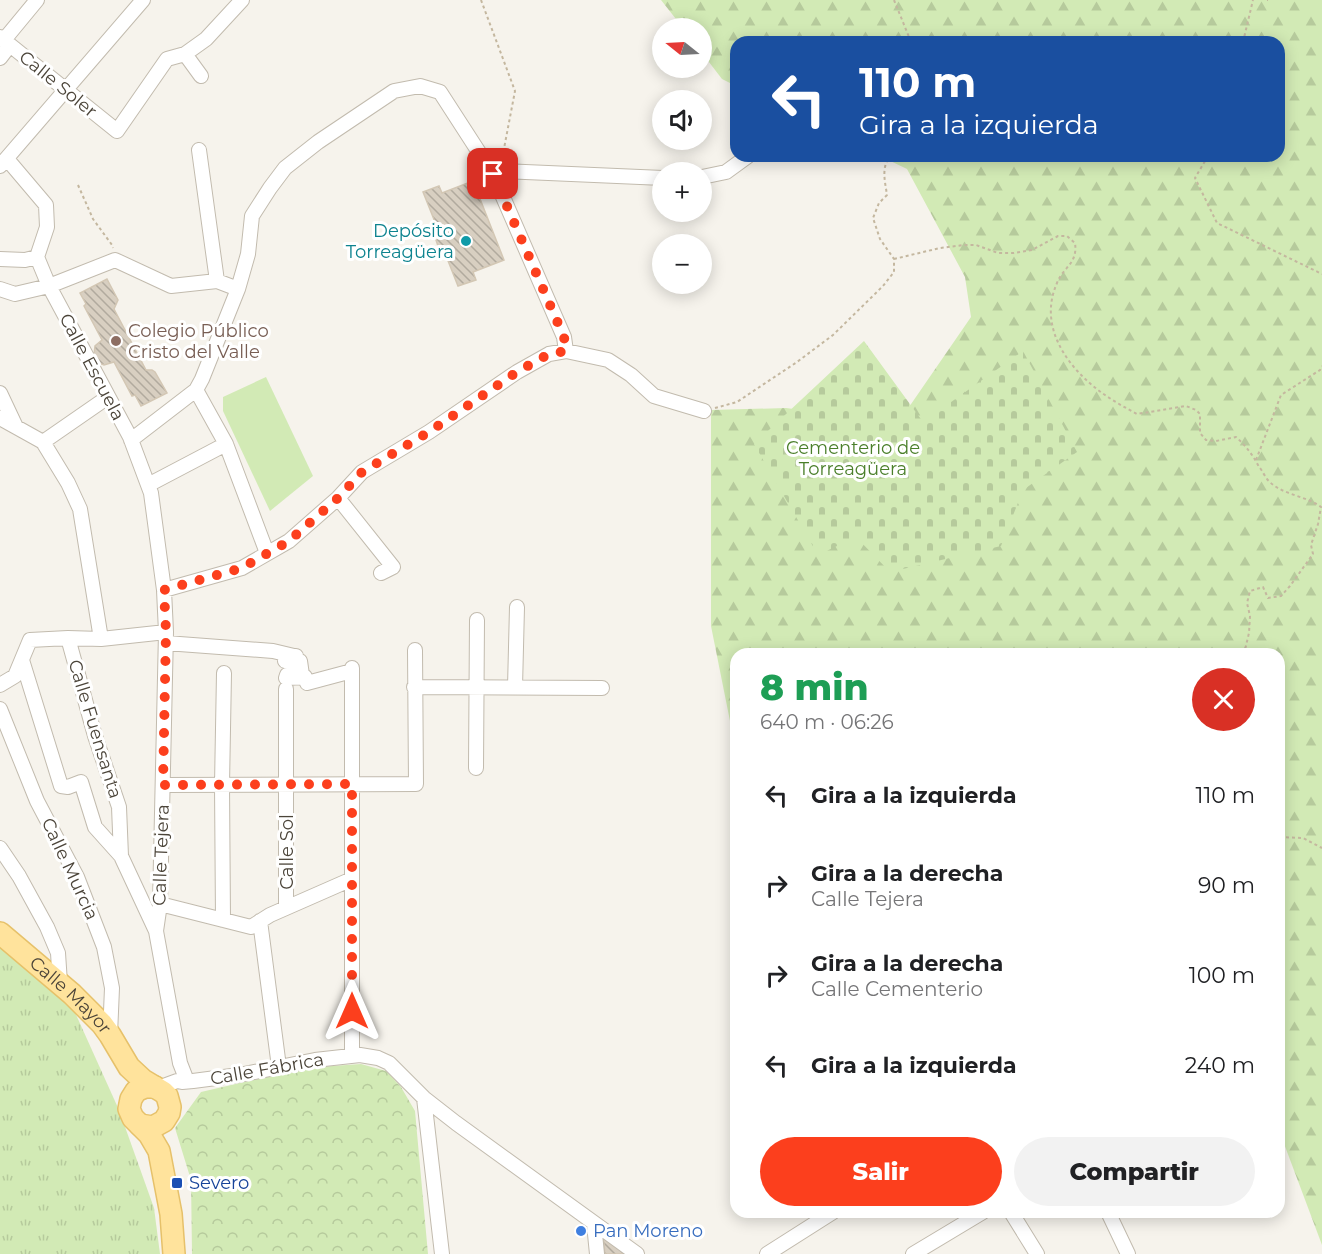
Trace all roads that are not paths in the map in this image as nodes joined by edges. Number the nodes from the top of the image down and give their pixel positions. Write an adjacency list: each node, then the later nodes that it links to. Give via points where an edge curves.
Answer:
1 (37, 0): 4 (street)
2 (143, 0): 8 (street)
3 (242, 0): 5 (street, via 206,39)
4 (5, 41): 6 (street); 8 (street, Calle Soler)
5 (185, 54): 7 (street); 8 (street, Calle Soler, via 167,59 117,130)
6 (0, 58)
7 (201, 76)
8 (65, 89): 10 (street)
9 (199, 150): 17 (street)
10 (4, 162): 15 (street, via 46,205 47,227)
11 (740, 162): 13 (street, via 726,172)
12 (497, 172): 14 (street); 19 (street, via 440,92 420,86 394,91 285,168 252,216 248,254); 21 (street, via 564,337)
13 (712, 175)
14 (652, 178)
15 (37, 256): 16 (street, via 25,260); 18 (street, Calle Escuela)
16 (0, 259)
17 (217, 281): 18 (street, via 171,286 115,260); 19 (street)
18 (49, 286): 20 (street, via 15,294); 24 (street, Calle Escuela)
19 (238, 289): 22 (street)
20 (0, 290)
21 (566, 351): 25 (street, via 608,360 654,396); 32 (street, via 549,354 517,372 362,472)
22 (196, 390): 28 (street); 30 (street)
23 (0, 393): 27 (street)
24 (108, 397): 28 (street, Calle Escuela); 29 (street)
25 (704, 411)
26 (0, 418): 27 (street)
27 (20, 429): 29 (street)
28 (131, 440): 31 (street, Calle Escuela)
29 (43, 442): 40 (street, via 80,509)
30 (226, 444): 31 (street); 33 (street)
31 (148, 485): 35 (street, Calle Escuela)
32 (338, 498): 33 (street, via 289,541); 34 (street, via 393,567)
33 (267, 553): 35 (street, via 242,568)
34 (381, 573)
35 (164, 590): 39 (street, Calle Tejera)
36 (517, 607): 47 (street)
37 (477, 620): 46 (street)
38 (68, 638): 40 (street); 42 (street, via 30,640); 57 (street, Calle Fuensanta, via 119,807)
39 (166, 638): 40 (street); 52 (street, via 296,656 286,657 285,661 300,661 302,675 286,678 305,677 307,683 352,670); 53 (street, Calle Tejera)
40 (101, 639)
41 (415, 650): 45 (street)
42 (22, 660): 44 (street, via 15,676); 57 (street, via 61,786 81,782 95,827)
43 (224, 674): 54 (street)
44 (0, 685)
45 (414, 687): 46 (street); 52 (street, via 416,784)
46 (477, 687): 47 (street); 51 (street)
47 (515, 687): 48 (street)
48 (602, 688)
49 (286, 689): 55 (street, Calle Sol)
50 (0, 709): 66 (street, Calle Murcia, via 37,801 77,877 104,947 112,988)
51 (476, 768)
52 (352, 784): 55 (street); 58 (street)
53 (163, 785): 54 (street); 59 (street, Calle Tejera)
54 (222, 785): 55 (street); 61 (street)
55 (287, 785): 60 (street, Calle Sol)
56 (0, 848): 65 (street, via 19,876 58,953)
57 (121, 856): 63 (street)
58 (352, 879): 60 (street); 67 (street)
59 (160, 904): 61 (street); 63 (street, Calle Tejera)
60 (286, 908): 62 (street)
61 (223, 920): 62 (street, via 251,927)
62 (260, 921): 69 (street)
63 (156, 931): 70 (street, Calle Tejera)
64 (0, 933): 65 (main road, Calle Mayor)
65 (60, 983): 66 (main road, Calle Mayor)
66 (110, 1035): 68 (main road, Calle Mayor)
67 (352, 1056): 69 (street, Calle Fábrica); 72 (street, Calle Fábrica, via 369,1056 389,1063)
68 (129, 1067): 71 (main road, Calle Mayor); 73 (main road, Calle Mayor)
69 (279, 1067): 70 (street, Calle Fábrica)
70 (184, 1082): 71 (street, Calle Fábrica); 74 (street)
71 (156, 1088): 73 (main road, via 145,1087); 74 (main road, via 169,1101)
72 (424, 1098): 81 (street, Calle Fábrica); 83 (street)
73 (131, 1099): 75 (main road, via 130,1114)
74 (166, 1117): 75 (main road, via 153,1127); 76 (main road)
75 (140, 1125): 76 (main road)
76 (159, 1151): 82 (main road)
77 (824, 1218): 86 (street)
78 (973, 1218): 87 (street)
79 (1015, 1218): 88 (street)
80 (1111, 1218): 89 (street)
81 (594, 1224): 84 (street); 85 (street, Calle Fábrica)
82 (174, 1254)
83 (442, 1254)
84 (597, 1254)
85 (637, 1254)
86 (767, 1254)
87 (913, 1254)
88 (1037, 1254)
89 (1128, 1254)

